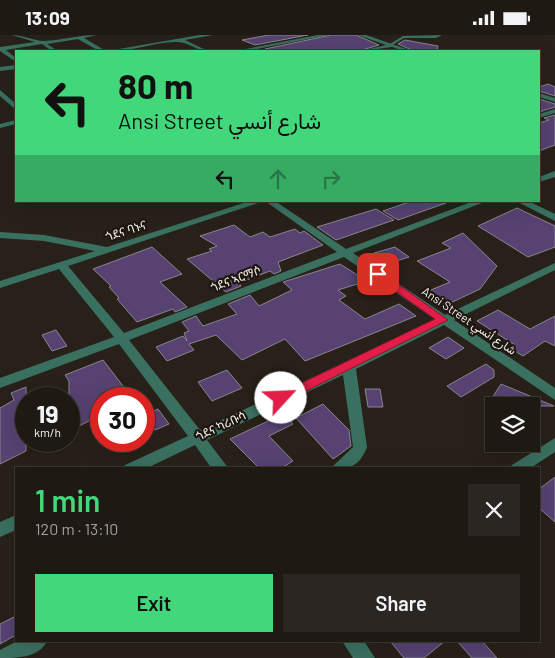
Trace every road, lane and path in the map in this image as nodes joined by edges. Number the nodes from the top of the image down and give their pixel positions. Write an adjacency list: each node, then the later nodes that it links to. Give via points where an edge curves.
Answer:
1 (14, 35): 12 (street)
2 (94, 35): 9 (street)
3 (170, 35): 11 (street)
4 (210, 35): 11 (street)
5 (306, 35): 10 (street)
6 (326, 35): 10 (street)
7 (361, 35): 13 (street)
8 (440, 35): 13 (lane, via 403,37)
9 (78, 37): 12 (street); 16 (street)
10 (313, 37): 19 (street)
11 (181, 40): 17 (street); 18 (street)
12 (43, 43): 14 (street); 15 (street)
13 (392, 45): 20 (street); 21 (street)
14 (1, 49): 22 (street)
15 (53, 50)
16 (102, 50)
17 (116, 50)
18 (203, 50)
19 (243, 50)
20 (369, 50)
21 (406, 50)
22 (15, 59)
23 (15, 67): 24 (street)
24 (0, 69)
25 (3, 93): 28 (street)
26 (540, 95): 27 (street)
27 (555, 100)
28 (15, 107)
29 (555, 111): 30 (street)
30 (540, 116)
31 (15, 123): 32 (street)
32 (0, 126)
33 (555, 174): 34 (street)
34 (540, 180)
35 (257, 202): 41 (street, ጎደና ባኑና)
36 (270, 202): 42 (street, Ansi Street شارع أنسي)
37 (480, 202): 42 (street, ጎደና ኣርማሶ)
38 (522, 202): 39 (street)
39 (555, 218)
40 (0, 235): 41 (street, via 44,238)
41 (106, 250): 43 (street, ጎደና ባኑና)
42 (345, 252): 46 (street, Ansi Street شارع أنسي); 47 (street, ጎደና ኣርማሶ)
43 (62, 266): 45 (street, ጎደና ባኑና); 47 (street)
44 (555, 267): 46 (street, ጎደና ካሪቡሳ)
45 (0, 285)
46 (443, 320): 48 (street, ጎደና ካሪቡሳ); 50 (street, Ansi Street شارع أنسي)
47 (122, 339): 49 (street, ጎደና ኣርማሶ); 51 (street)
48 (348, 367): 51 (street, ጎደና ካሪቡሳ); 55 (street, via 360,447 357,454)
49 (0, 383)
50 (555, 395)
51 (197, 437): 53 (street, ጎደና ካሪቡሳ); 54 (street)
52 (555, 444): 56 (street)
53 (134, 467)
54 (220, 467)
55 (341, 467)
56 (520, 467)
57 (15, 522): 58 (street)
58 (0, 530)
59 (34, 642): 61 (street)
60 (353, 642): 62 (street)
61 (6, 658)
62 (365, 658)

